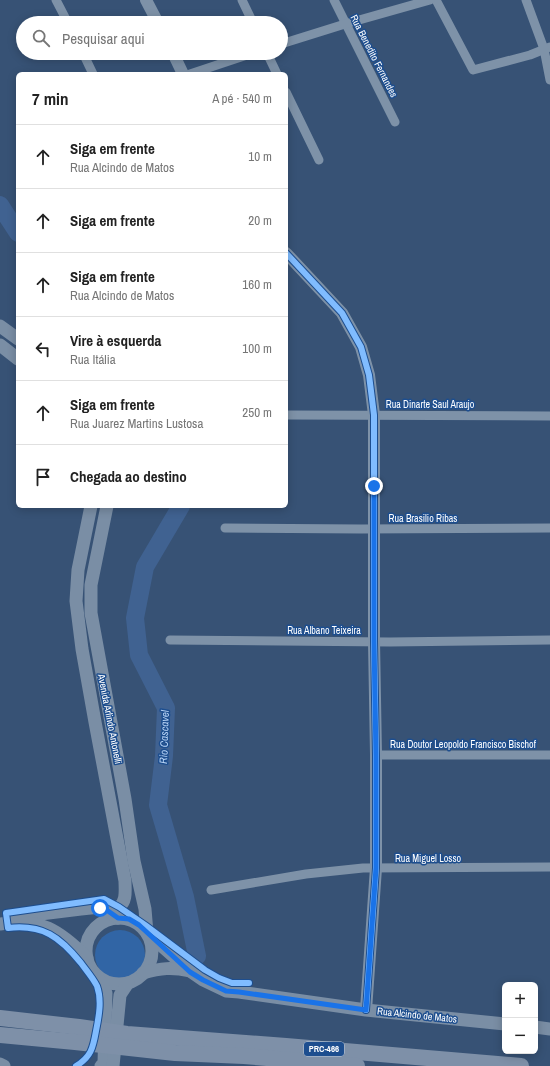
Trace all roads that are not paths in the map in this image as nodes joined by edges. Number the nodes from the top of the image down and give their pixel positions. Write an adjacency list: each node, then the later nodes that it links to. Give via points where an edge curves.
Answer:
1 (56, 0): 8 (street)
2 (146, 0): 9 (street)
3 (242, 0): 10 (street)
4 (334, 0): 11 (street, Rua Benedito Fernandes)
5 (430, 0): 11 (street)
6 (436, 0): 13 (street, via 473,70)
7 (526, 0): 13 (street)
8 (64, 16)
9 (154, 16)
10 (250, 16)
11 (345, 24): 12 (street); 24 (street, Rua Benedito Fernandes)
12 (288, 42)
13 (547, 48): 22 (street)
14 (87, 60): 18 (street)
15 (176, 60): 19 (street)
16 (232, 60): 20 (street)
17 (270, 60): 21 (street)
18 (93, 72)
19 (182, 72)
20 (196, 72)
21 (276, 72)
22 (550, 80)
23 (288, 96): 25 (street)
24 (395, 122)
25 (319, 160)
26 (288, 255): 32 (street, via 342,313 360,347 369,375)
27 (0, 326): 28 (main road)
28 (16, 338)
29 (0, 345): 30 (main road)
30 (16, 357)
31 (288, 415): 32 (street, Rua Dinarte Saul Araujo)
32 (374, 415): 33 (street, Rua Dinarte Saul Araujo); 37 (street)
33 (550, 416)
34 (91, 508): 47 (main road, Avenida Arlindo Antonelli, via 78,570 76,601 82,649 125,881 125,896 123,904 119,907)
35 (107, 508): 49 (main road, Avenida Arlindo Antonelli, via 91,585 91,613)
36 (225, 528): 37 (street, Rua Brasilio Ribas)
37 (374, 528): 38 (street, Rua Brasilio Ribas); 41 (street)
38 (550, 528)
39 (170, 640): 41 (street, Rua Albano Teixeira)
40 (550, 640): 41 (street, Rua Albano Teixeira)
41 (374, 641): 43 (street)
42 (550, 755): 43 (street, Rua Doutor Leopoldo Francisco Bischof)
43 (376, 756): 45 (street)
44 (550, 867): 45 (street, Rua Miguel Losso)
45 (376, 868): 46 (street, Rua Miguel Losso, via 306,874); 55 (street)
46 (211, 890)
47 (118, 918): 48 (main road, via 100,908 16,917); 49 (main road, via 129,919); 50 (main road, via 97,927 90,936)
48 (5, 923): 50 (main road, via 34,923 48,928 71,942)
49 (147, 933): 51 (main road, Rua Alcindo de Matos); 53 (main road, via 152,954)
50 (87, 958): 52 (main road)
51 (190, 972): 53 (main road, Rua Alcindo de Matos, via 166,968); 55 (main road, Rua Alcindo de Matos, via 226,991)
52 (95, 973): 54 (main road, via 110,982); 66 (main road, via 106,993 104,1063)
53 (143, 973): 54 (main road)
54 (128, 983): 67 (main road, via 120,995)
55 (366, 1010): 57 (main road, Rua Alcindo de Matos)
56 (0, 1018): 60 (highway, PRC-466)
57 (502, 1024)
58 (538, 1027): 59 (main road)
59 (550, 1029)
60 (77, 1034): 61 (highway, PRC-466); 62 (highway, PRC-466)
61 (0, 1035)
62 (124, 1041): 63 (highway, PRC-466); 70 (highway, PRC-466, via 286,1046)
63 (175, 1053): 68 (highway, PRC-466, via 216,1063); 69 (highway, PRC-466)
64 (0, 1064): 65 (main road)
65 (4, 1066)
66 (101, 1066)
67 (113, 1066)
68 (255, 1066)
69 (357, 1066)
70 (520, 1066)

